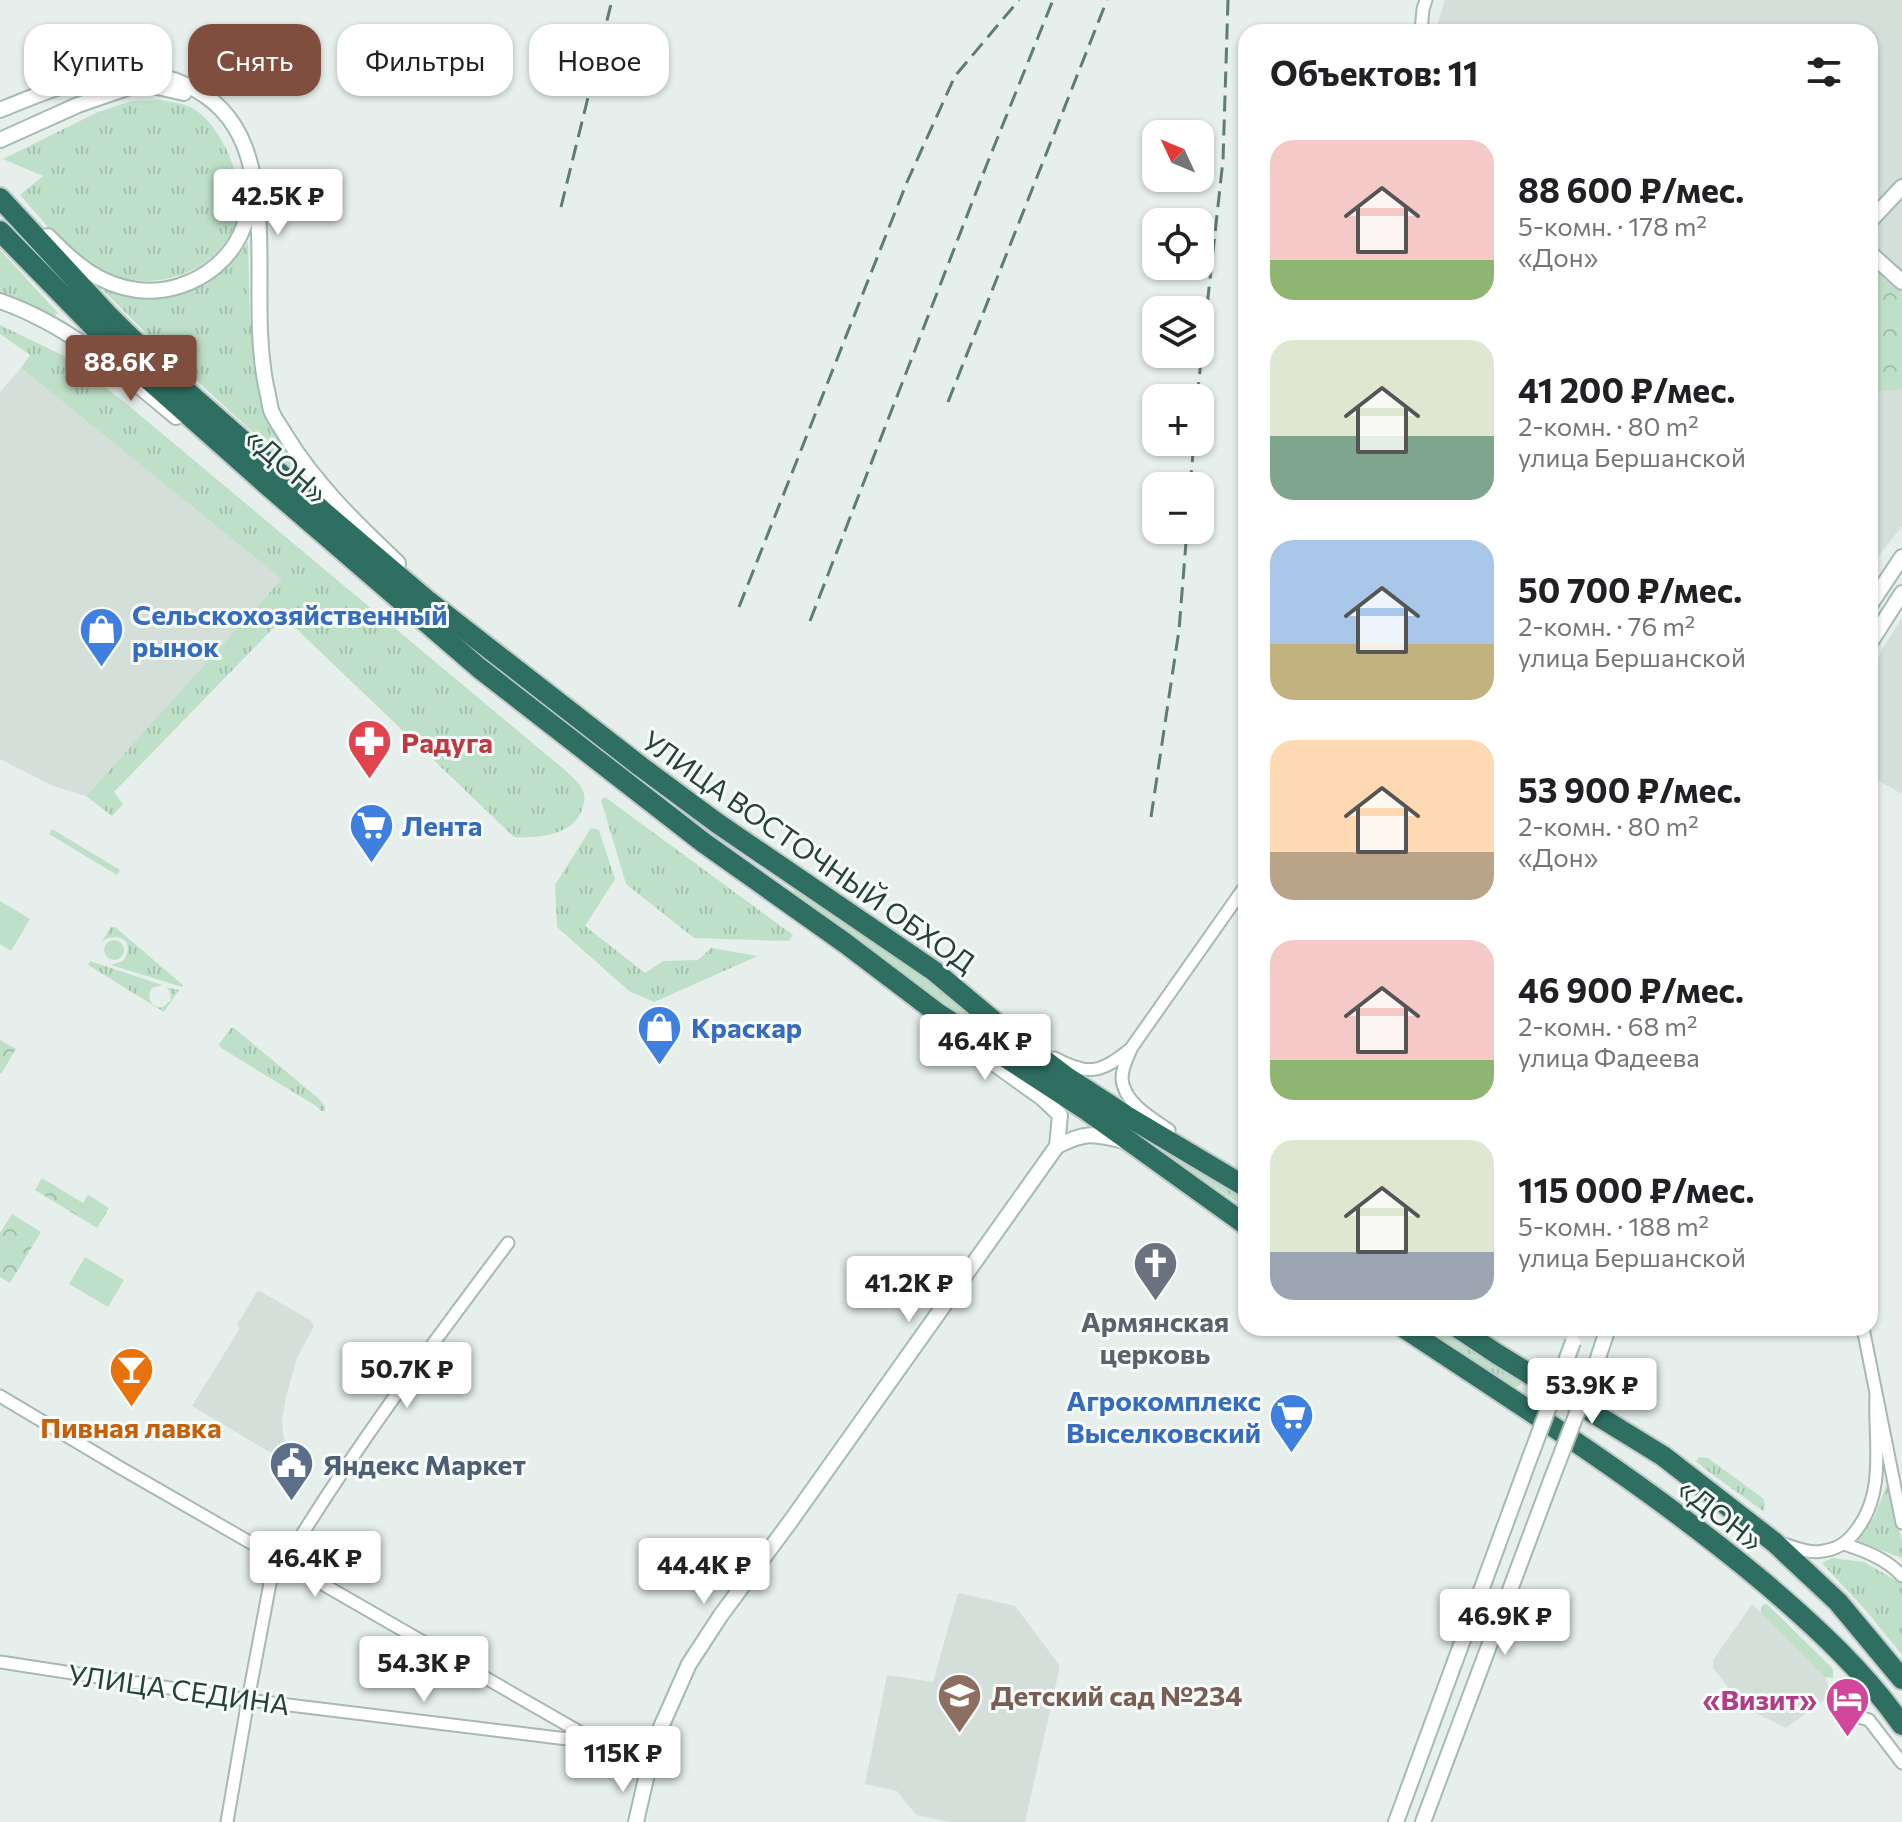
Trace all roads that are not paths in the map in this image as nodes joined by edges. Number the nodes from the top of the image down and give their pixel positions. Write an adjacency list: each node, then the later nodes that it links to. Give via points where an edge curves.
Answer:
1 (1426, 0): 2 (street)
2 (1422, 24)
3 (0, 110): 17 (main road, via 75,82 142,74 187,84 229,118 255,184 259,339 272,411 323,488 411,576)
4 (0, 140): 6 (main road, via 133,86 175,89 194,97 231,134 243,159 249,200 242,235 205,275 170,288 137,290 82,269)
5 (1902, 187): 8 (main road)
6 (0, 189)
7 (0, 198): 17 (highway, «ДОН», via 174,380)
8 (1878, 212)
9 (0, 231): 13 (highway, «ДОН», via 122,356)
10 (1878, 260): 11 (main road)
11 (1902, 282)
12 (0, 301): 13 (main road, via 86,346 236,468)
13 (267, 485): 19 (highway, «ДОН»)
14 (1902, 557): 15 (main road)
15 (1878, 593)
16 (1902, 593): 18 (main road)
17 (428, 601): 22 (highway, УЛИЦА ВОСТОЧНЫЙ ОБХОД, via 652,775 934,971)
18 (1878, 630)
19 (441, 635): 21 (highway, УЛИЦА ВОСТОЧНЫЙ ОБХОД, via 704,843)
20 (1238, 896): 23 (street)
21 (936, 1012): 24 (highway, УЛИЦА ВОСТОЧНЫЙ ОБХОД); 25 (main road, via 945,1029 1060,1115)
22 (1007, 1032): 23 (street, via 1072,1068 1111,1065); 26 (highway, УЛИЦА ВОСТОЧНЫЙ ОБХОД, via 1068,1078)
23 (1132, 1047): 26 (street, via 1122,1079 1127,1096)
24 (1128, 1142): 25 (main road, via 1092,1134); 28 (highway, УЛИЦА ВОСТОЧНЫЙ ОБХОД)
25 (1057, 1146): 49 (main road, via 689,1664)
26 (1212, 1167): 27 (highway, УЛИЦА ВОСТОЧНЫЙ ОБХОД)
27 (1238, 1182)
28 (1238, 1219)
29 (508, 1243): 40 (street)
30 (1416, 1336): 46 (highway, «ДОН», via 1715,1541 1816,1627)
31 (1470, 1336): 38 (highway, «ДОН», via 1663,1456)
32 (1575, 1336): 52 (main road, bridge)
33 (1605, 1336): 53 (main road, bridge)
34 (1865, 1336): 36 (street)
35 (0, 1396): 40 (street)
36 (1876, 1396): 37 (street); 39 (street, via 1877,1477 1864,1520)
37 (1902, 1523)
38 (1774, 1542): 39 (street, via 1821,1552); 43 (highway, «ДОН», via 1838,1602)
39 (1844, 1544): 41 (street, via 1881,1559)
40 (280, 1560): 44 (street); 47 (street)
41 (1902, 1576)
42 (0, 1662): 44 (street, УЛИЦА СЕДИНА)
43 (1902, 1679)
44 (248, 1700): 47 (street, УЛИЦА СЕДИНА); 50 (street)
45 (1836, 1710): 48 (street, via 1869,1720)
46 (1902, 1725)
47 (597, 1742): 49 (street)
48 (1902, 1763)
49 (647, 1775): 51 (main road)
50 (227, 1822)
51 (636, 1822)
52 (1396, 1822)
53 (1423, 1822)

